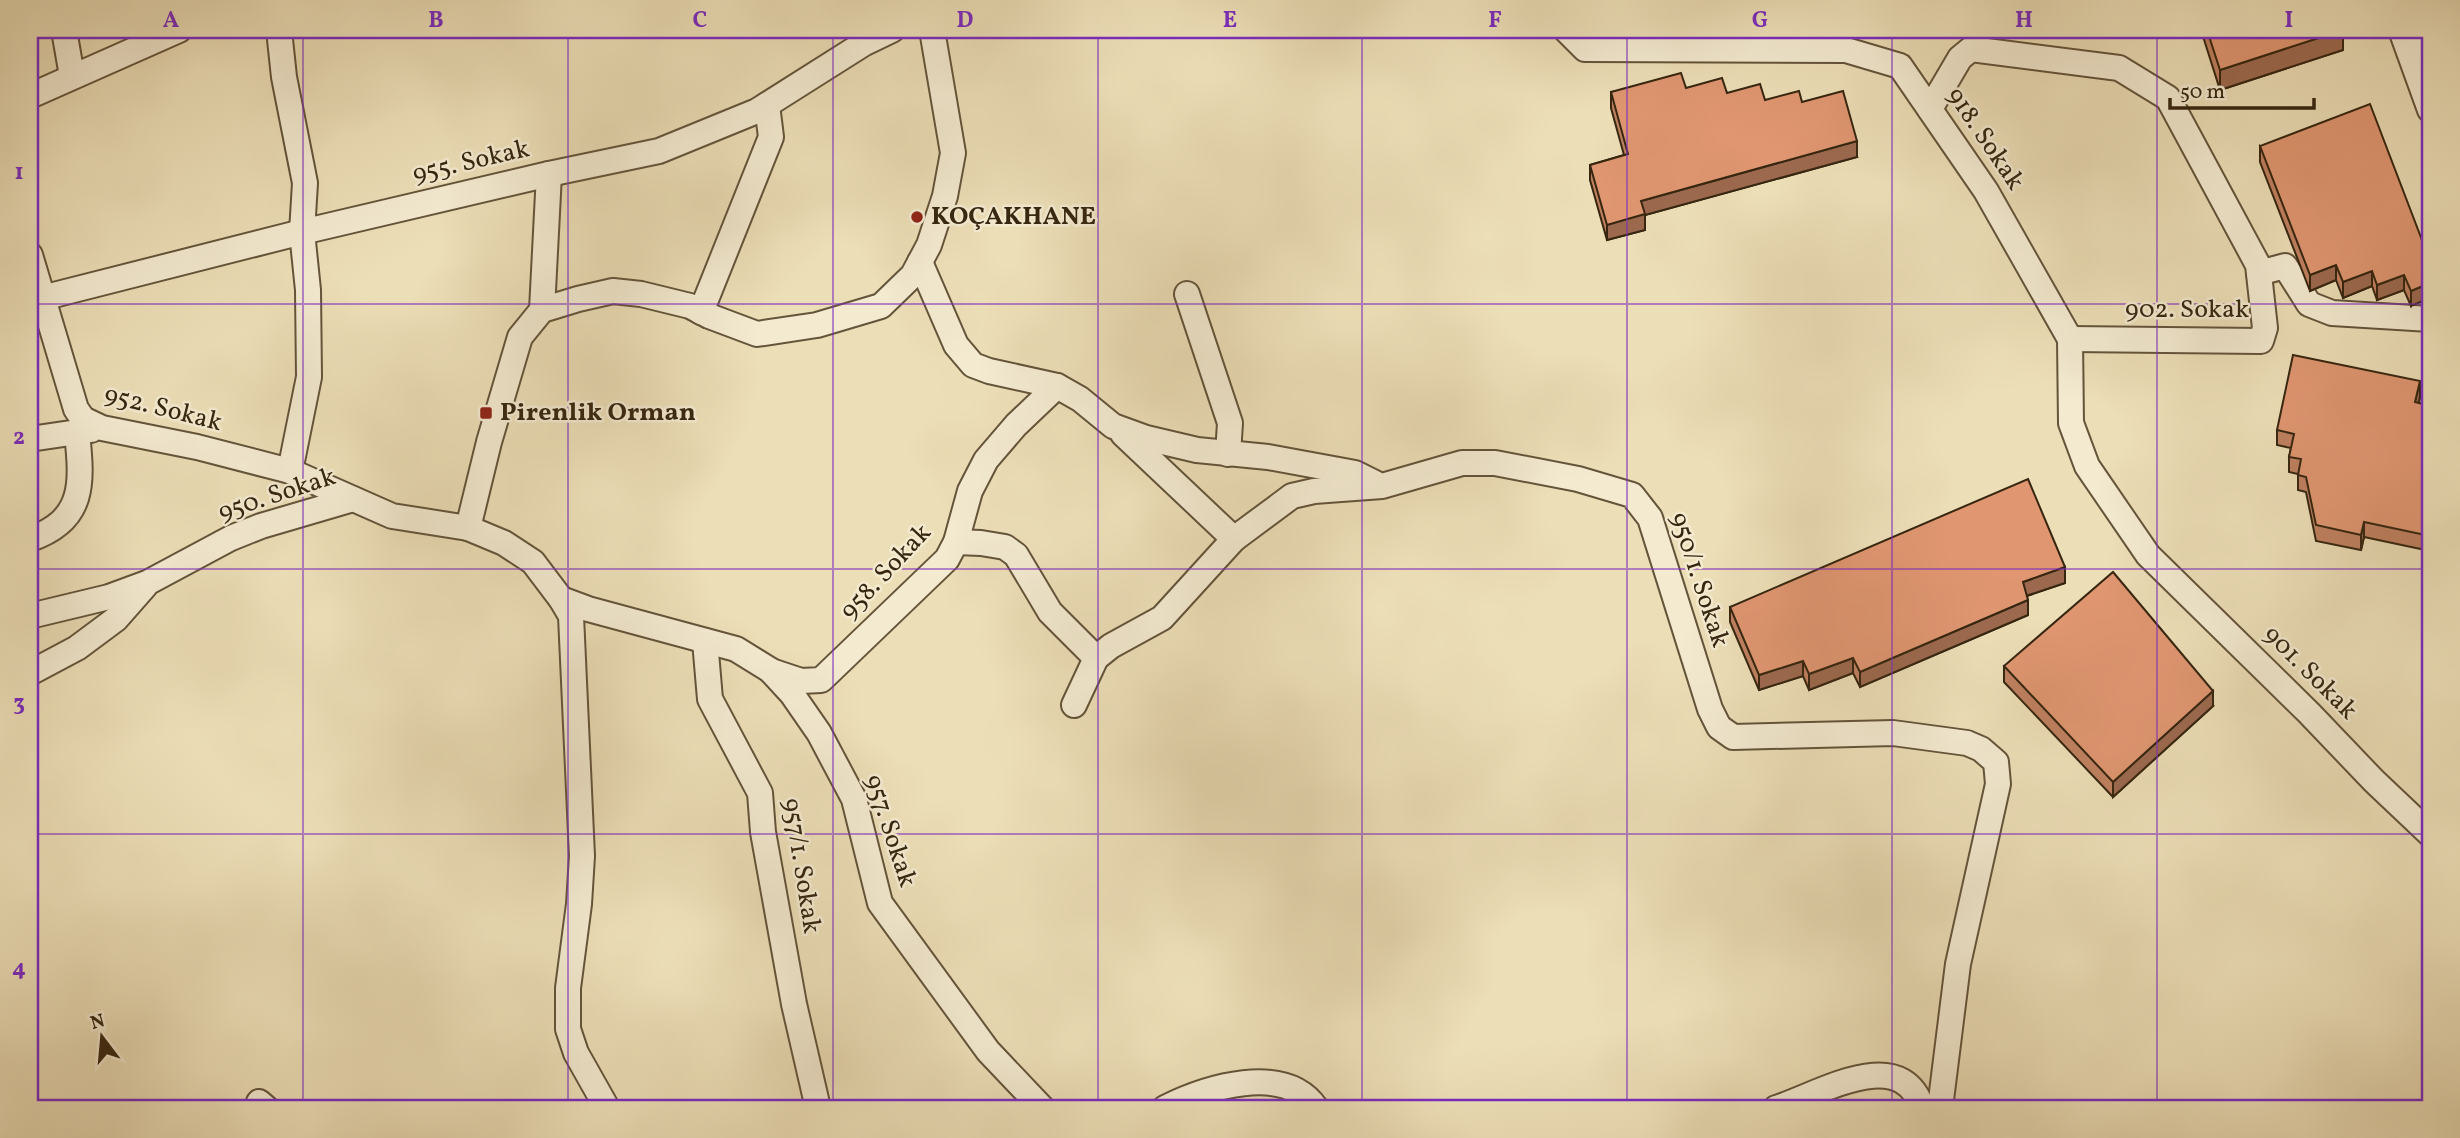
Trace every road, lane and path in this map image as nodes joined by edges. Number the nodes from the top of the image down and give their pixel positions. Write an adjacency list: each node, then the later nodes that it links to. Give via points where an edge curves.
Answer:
1 (64, 30): 10 (street)
2 (179, 30): 10 (street)
3 (279, 30): 16 (street, via 304,183)
4 (892, 30): 12 (street, 955. Sokak)
5 (932, 30): 18 (street, via 953,153 945,196)
6 (1566, 30): 13 (street, 918. Sokak, via 1586,48 1846,50 1900,66)
7 (2401, 30): 14 (street)
8 (2426, 30): 9 (street)
9 (2430, 45)
10 (72, 76): 11 (street)
11 (30, 96)
12 (767, 105): 15 (street, 955. Sokak, via 659,151); 23 (street, via 771,136)
13 (1930, 109): 19 (street, 902. Sokak, via 1971,49 2119,68 2168,98); 25 (street, 918. Sokak, via 1986,191)
14 (2430, 110)
15 (549, 174): 16 (street, 955. Sokak); 22 (street)
16 (302, 232): 20 (street, 955. Sokak); 32 (street, via 309,377)
17 (30, 255): 20 (street, 952. Sokak)
18 (920, 262): 23 (street, via 881,306 817,325 757,334); 26 (street, via 956,345 973,365)
19 (2259, 273): 24 (street, via 2285,265 2309,304 2332,313); 25 (street, 902. Sokak, via 2266,328 2261,341)
20 (37, 288): 28 (street, 952. Sokak, via 76,409 83,419)
21 (1187, 295): 31 (street, via 1230,423)
22 (542, 310): 23 (street, via 613,291 641,294); 35 (street, via 520,337)
23 (701, 312)
24 (2430, 318)
25 (2070, 340): 39 (street, 918. Sokak, via 2071,424 2087,466)
26 (1057, 386): 27 (street); 38 (street, 958. Sokak, via 986,460 970,491)
27 (1113, 426): 31 (street, via 1146,439); 37 (street)
28 (102, 428): 29 (street); 32 (street, 952. Sokak)
29 (77, 432): 30 (street); 36 (street, via 82,474 73,507 48,533)
30 (30, 439)
31 (1228, 454): 33 (street, via 1355,473)
32 (290, 471): 34 (street, 952. Sokak)
33 (1382, 486): 37 (street, via 1292,496); 56 (street, 950/1. Sokak, via 1462,463 1495,463 1632,495 1650,518 1719,727 1733,737 1894,733 1967,743 1996,762 1998,784 1958,964)
34 (353, 499): 35 (street, 950. Sokak, via 392,516); 40 (street, 950. Sokak, via 231,538)
35 (468, 528): 41 (street, via 533,562)
36 (30, 539)
37 (1234, 540): 44 (street, via 1162,618)
38 (956, 542): 44 (street, via 1005,547 1016,555 1050,612); 45 (street, 958. Sokak, via 947,559 821,680 801,681)
39 (2148, 555): 48 (street, 901. Sokak)
40 (147, 583): 42 (street, 950. Sokak); 46 (street, via 117,619 77,648)
41 (561, 599): 43 (street, 957. Sokak); 49 (street, via 571,617 582,856 568,1029)
42 (30, 616)
43 (705, 641): 45 (street, 957. Sokak, via 736,649); 50 (street, 957/1. Sokak, via 710,699 760,793 794,1004)
44 (1096, 658): 47 (street)
45 (770, 670): 51 (street, 957. Sokak, via 819,733 854,799 880,903 988,1051)
46 (30, 673)
47 (1074, 705)
48 (2430, 834)
49 (607, 1108)
50 (818, 1108)
51 (1042, 1108)
52 (1165, 1108): 53 (street, via 1223,1085 1260,1082 1286,1086)
53 (1317, 1108)
54 (1776, 1108): 55 (street, via 1880,1074 1903,1079 1918,1094)
55 (1922, 1108)
56 (1940, 1108)

